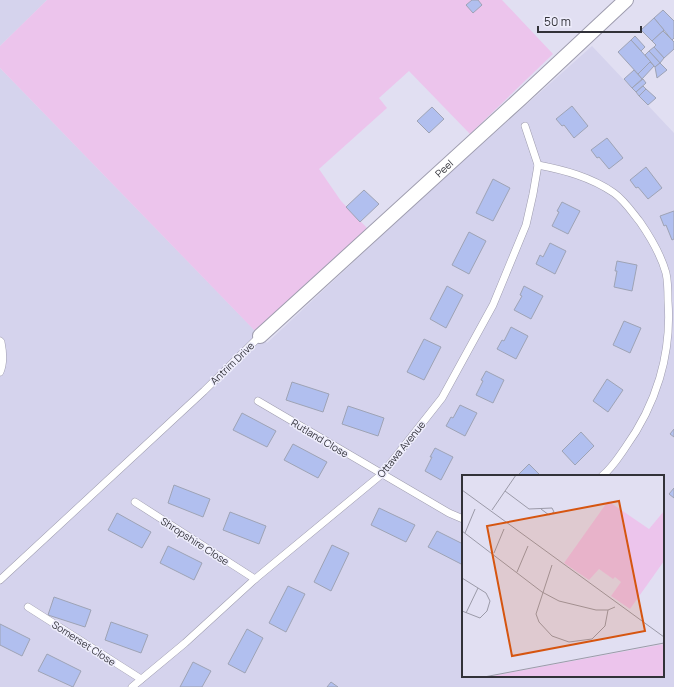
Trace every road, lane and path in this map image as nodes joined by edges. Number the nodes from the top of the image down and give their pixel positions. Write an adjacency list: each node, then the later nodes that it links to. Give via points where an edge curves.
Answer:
1 (626, 0): 4 (street, Peel)
2 (525, 126): 3 (lane, Ottawa Avenue)
3 (538, 164): 8 (lane, Ottawa Avenue, via 526,224 493,305 442,398); 9 (lane, via 588,178 615,194 649,235 666,274 670,320 657,390 638,430)
4 (260, 336): 12 (lane, Antrim Drive)
5 (0, 342): 6 (lane, via 3,354)
6 (0, 372)
7 (258, 401): 8 (lane, Rutland Close)
8 (382, 474): 11 (lane, Rutland Close); 13 (lane, Ottawa Avenue)
9 (603, 475)
10 (135, 502): 13 (lane, Shropshire Close)
11 (462, 519)
12 (0, 580)
13 (255, 580): 15 (lane, Ottawa Avenue)
14 (28, 607): 15 (lane, Somerset Close)
15 (141, 679): 16 (lane, Ottawa Avenue)
16 (132, 687)

